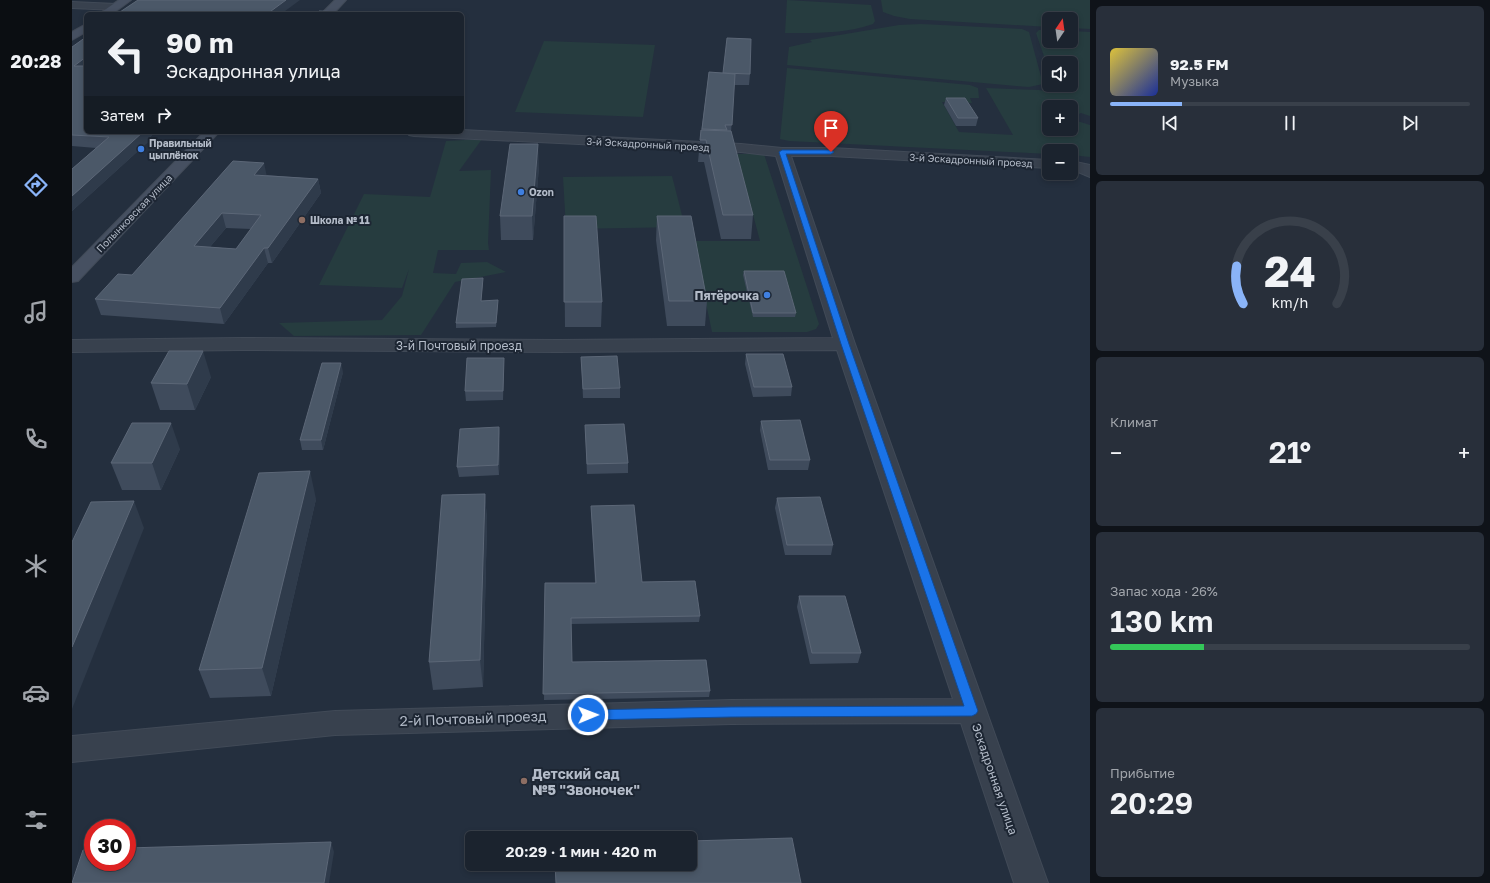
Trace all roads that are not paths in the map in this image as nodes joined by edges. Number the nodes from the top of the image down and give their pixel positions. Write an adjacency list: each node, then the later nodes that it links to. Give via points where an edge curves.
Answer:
1 (126, 0): 4 (street)
2 (341, 0): 6 (street)
3 (72, 5): 4 (street)
4 (116, 7): 5 (street)
5 (109, 12)
6 (329, 12)
7 (84, 28): 8 (street)
8 (72, 37)
9 (210, 134): 13 (street, Полынковская улица)
10 (455, 134): 11 (street, 3-й Эскадронный проезд)
11 (782, 152): 12 (street, 3-й Эскадронный проезд, via 831,152); 14 (street, Эскадронная улица)
12 (1042, 164)
13 (72, 277)
14 (845, 344): 15 (street, 3-й Почтовый проезд); 16 (street, Эскадронная улица)
15 (72, 346)
16 (972, 711): 17 (street, 2-й Почтовый проезд, via 731,712 335,723); 18 (street, Эскадронная улица)
17 (72, 749)
18 (1031, 883)

